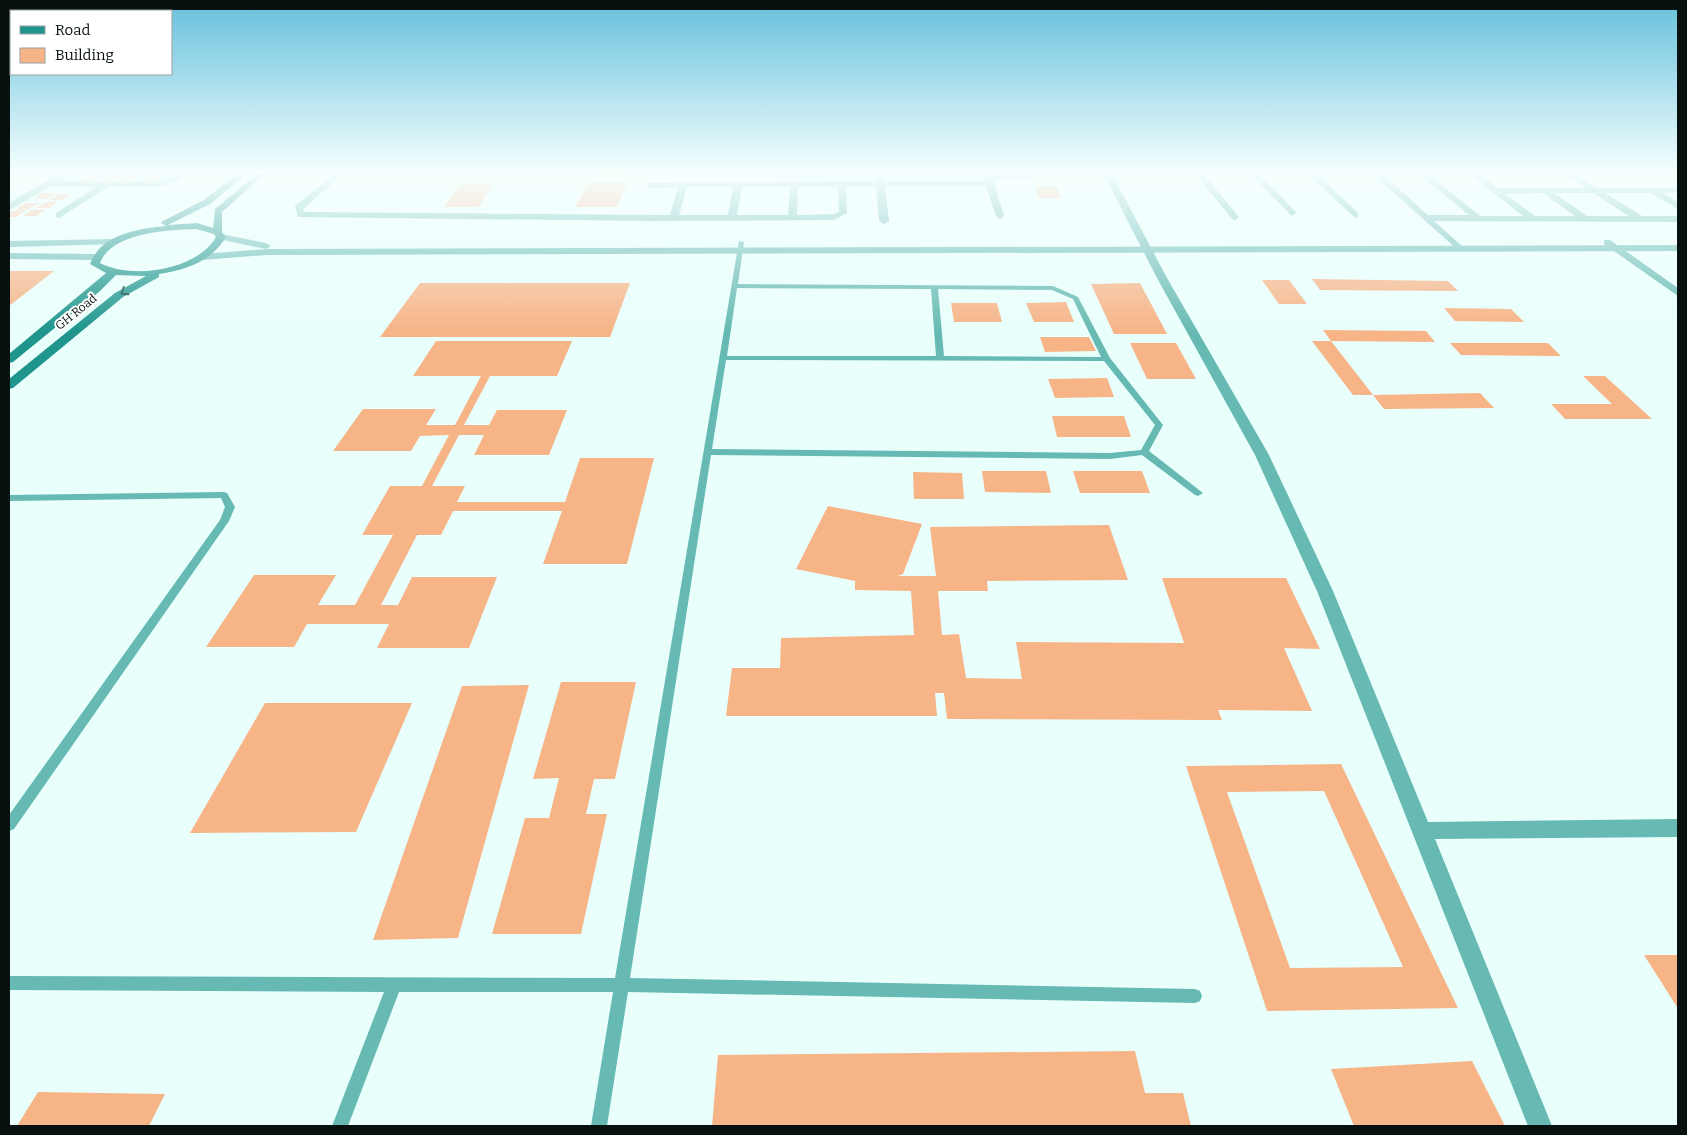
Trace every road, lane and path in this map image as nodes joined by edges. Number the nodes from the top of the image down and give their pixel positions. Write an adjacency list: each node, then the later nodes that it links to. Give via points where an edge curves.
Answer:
1 (158, 226): 5 (main road)
2 (219, 226): 6 (main road)
3 (1134, 226): 10 (street)
4 (1435, 226): 11 (street)
5 (148, 230): 6 (main road, via 182,226 209,228); 7 (main road)
6 (219, 234): 13 (street, via 261,246); 17 (main road, via 220,243)
7 (114, 242): 9 (street); 16 (main road)
8 (1678, 242): 12 (street)
9 (9, 244)
10 (1144, 245): 11 (street); 13 (street); 34 (street, via 1262,454 1325,591)
11 (1456, 245): 12 (street)
12 (1611, 245): 14 (street); 22 (street)
13 (741, 246): 17 (street, via 267,252); 20 (lane)
14 (1678, 248)
15 (9, 256): 16 (street)
16 (96, 257): 19 (main road, via 95,264 100,269)
17 (202, 257): 18 (main road)
18 (167, 269): 19 (main road, via 148,273); 27 (main road, GH Road, one-way to 27, via 119,295)
19 (112, 273): 26 (main road, GH Road, via 96,290)
20 (735, 286): 21 (lane); 23 (lane)
21 (934, 287): 24 (lane); 25 (lane, via 1061,290 1076,298)
22 (1678, 293)
23 (724, 358): 24 (lane); 28 (lane)
24 (940, 359): 25 (lane)
25 (1106, 359): 29 (lane, via 1159,425)
26 (9, 360)
27 (9, 385)
28 (708, 452): 29 (lane, via 1110,456); 37 (lane)
29 (1144, 452): 30 (lane)
30 (1198, 492)
31 (9, 498): 32 (lane, via 224,495 230,507 224,521)
32 (9, 825)
33 (1678, 828): 34 (street)
34 (1421, 831): 41 (street)
35 (9, 983): 36 (lane)
36 (394, 984): 37 (lane); 39 (lane)
37 (622, 985): 38 (lane); 40 (lane)
38 (1195, 996)
39 (340, 1126)
40 (599, 1126)
41 (1540, 1126)

